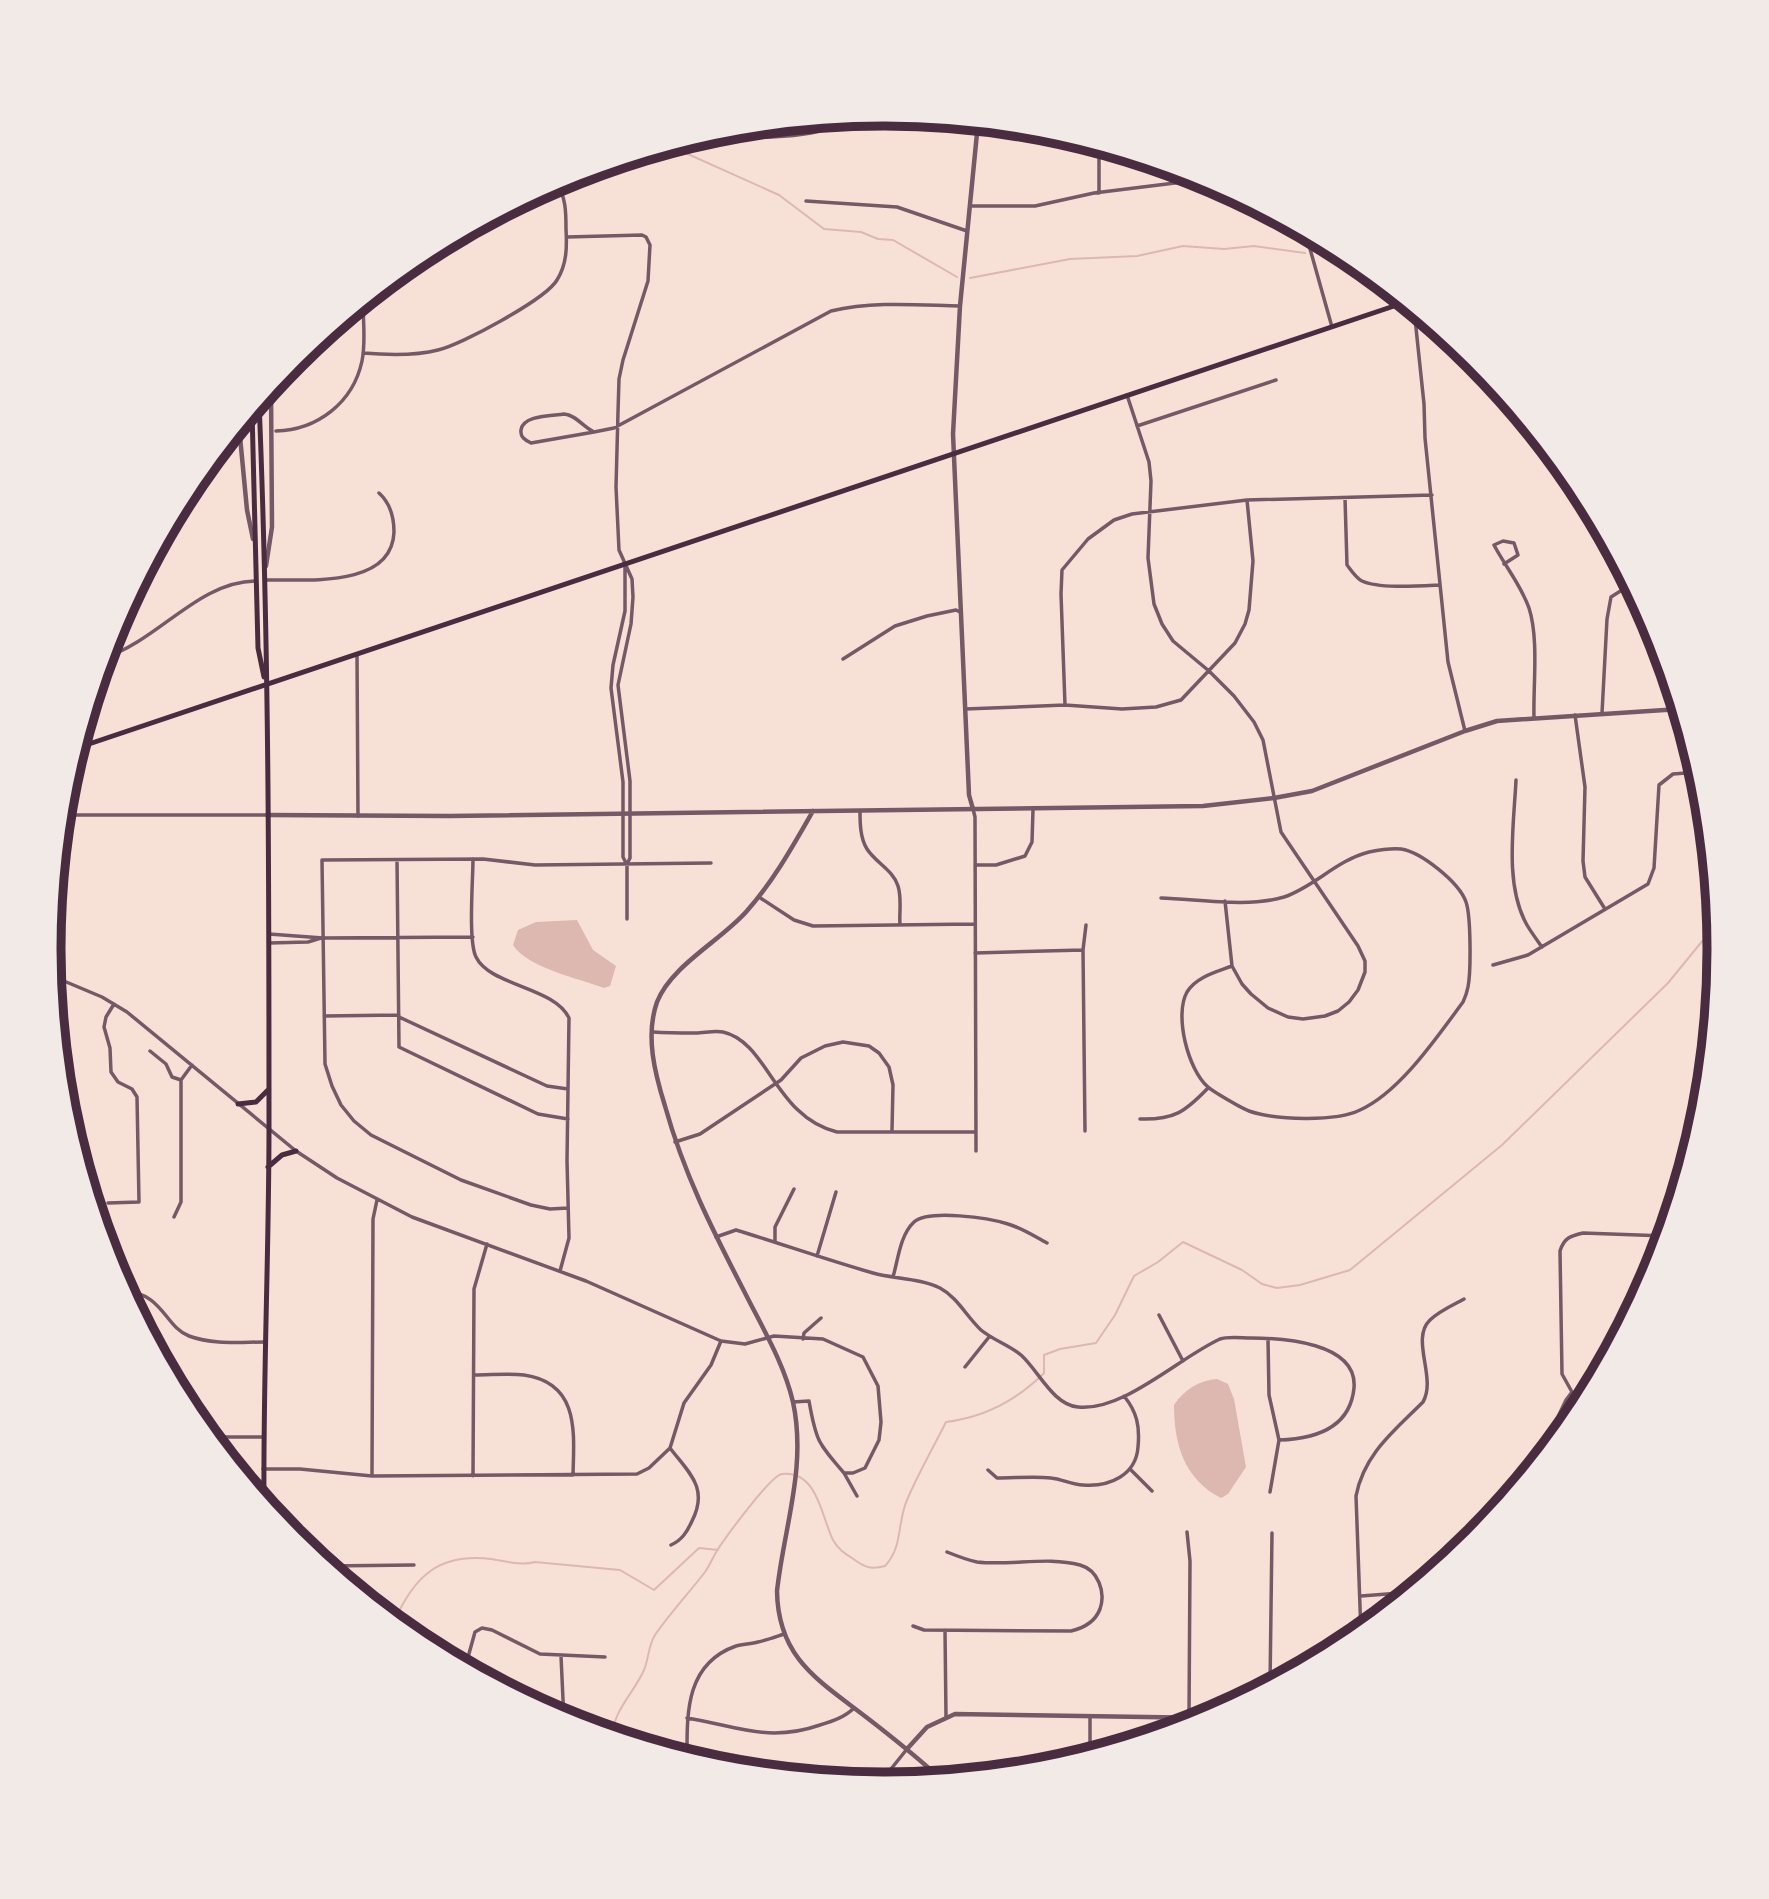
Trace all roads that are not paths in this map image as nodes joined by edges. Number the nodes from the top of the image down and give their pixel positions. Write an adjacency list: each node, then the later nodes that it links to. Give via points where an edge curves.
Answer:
1 (832, 128): 3 (street, via 813,134)
2 (977, 132): 9 (street)
3 (763, 135)
4 (1099, 154): 7 (street)
5 (1182, 182): 7 (street)
6 (561, 193): 11 (street)
7 (1099, 193): 9 (street, via 1035,206)
8 (806, 201): 10 (street, via 897,207)
9 (971, 206): 10 (street)
10 (969, 231): 14 (street)
11 (566, 237): 18 (street, via 558,279 526,305 437,351); 24 (street, via 642,235 649,241 648,281 619,379)
12 (1309, 245): 17 (street)
13 (1397, 305): 17 (main road)
14 (960, 306): 24 (street, via 897,303 831,311); 29 (street)
15 (363, 313): 18 (street)
16 (1415, 321): 31 (street)
17 (1332, 327): 20 (main road)
18 (363, 353): 26 (street, via 354,384 338,406 309,425)
19 (1276, 380): 25 (street)
20 (1127, 395): 25 (street); 29 (main road)
21 (271, 401): 38 (street, via 272,527)
22 (259, 415): 38 (main road)
23 (252, 423): 35 (main road)
24 (618, 425): 27 (street); 36 (street, via 619,550)
25 (1137, 426): 34 (street, via 1149,462)
26 (276, 431)
27 (594, 432): 27 (street, via 531,443 521,431 528,421 568,414)
28 (238, 440): 35 (street)
29 (953, 453): 36 (main road); 43 (street)
30 (379, 493): 39 (street, via 389,505 394,533 387,554 377,565 328,579)
31 (1432, 495): 32 (street); 41 (street)
32 (1345, 498): 33 (street); 41 (street, via 1347,565 1357,577 1401,586)
33 (1247, 499): 34 (street); 47 (street, via 1253,561 1249,610 1235,643)
34 (1149, 512): 47 (street, via 1154,604 1173,641); 49 (street, via 1105,526 1062,570)
35 (254, 544): 40 (main road)
36 (625, 564): 45 (main road); 64 (street, via 625,611 611,688); 65 (street, via 632,579 633,614 618,685)
37 (1504, 564): 37 (street, via 1494,545 1514,543 1518,555); 54 (street, via 1529,609)
38 (265, 570): 39 (main road)
39 (266, 580): 48 (main road)
40 (256, 581): 44 (street, via 211,592); 48 (main road, via 258,648)
41 (1440, 586): 55 (street, via 1448,662)
42 (1625, 590): 52 (street, via 1611,597)
43 (960, 612): 46 (street, via 895,626); 50 (street)
44 (117, 654)
45 (357, 654): 48 (main road); 68 (street)
46 (843, 659)
47 (1209, 671): 49 (street, via 1171,704 1122,709); 59 (street, via 1254,722 1263,740)
48 (266, 684): 56 (main road); 67 (main road)
49 (1065, 705): 50 (street)
50 (965, 709): 60 (street)
51 (1672, 709): 52 (street)
52 (1602, 713): 53 (street)
53 (1575, 715): 54 (street); 80 (street, via 1585,787 1585,877)
54 (1534, 718): 55 (street, via 1497,721)
55 (1465, 731): 59 (street, via 1312,791)
56 (87, 744)
57 (1688, 773): 80 (street, via 1673,774 1659,785 1654,868 1648,884)
58 (1516, 780): 90 (street, via 1514,887 1526,923)
59 (1274, 799): 62 (street, via 1203,806); 76 (street, via 1281,832)
60 (973, 808): 61 (street); 62 (street); 75 (street)
61 (860, 810): 63 (street); 83 (street, via 867,848 898,884)
62 (1033, 810): 75 (street, via 1033,837 1025,856 996,865)
63 (813, 811): 65 (street); 77 (street)
64 (624, 813): 65 (street); 68 (street); 69 (street)
65 (630, 813): 70 (street)
66 (73, 815): 67 (street)
67 (267, 815): 68 (street); 85 (main road)
68 (358, 816)
69 (623, 840): 70 (street); 74 (street)
70 (629, 840): 74 (street)
71 (473, 859): 72 (street); 74 (street, via 535,865); 87 (street)
72 (397, 860): 86 (street); 88 (street, via 322,860)
73 (711, 863): 74 (street)
74 (627, 864): 81 (street)
75 (975, 865): 82 (street)
76 (1314, 882): 79 (street, via 1264,901); 94 (street, via 1365,961 1364,976 1349,1002 1325,1016 1288,1017 1251,995); 104 (street, via 1353,858 1390,849 1404,849 1440,870 1458,888 1467,907 1468,987 1463,1002 1400,1079 1358,1112 1284,1117 1249,1111)
77 (760, 897): 83 (street, via 794,920 813,926); 99 (street, via 671,980 656,1004)
78 (1161, 898): 79 (street)
79 (1225, 901): 94 (street)
80 (1605, 909): 90 (street)
81 (627, 919)
82 (974, 924): 83 (street); 92 (street)
83 (900, 925)
84 (1086, 925): 91 (street)
85 (268, 934): 88 (street); 89 (main road)
86 (398, 937): 87 (street); 88 (street); 98 (street)
87 (473, 937): 106 (street, via 475,956 483,966 566,1011 570,1023)
88 (323, 938): 89 (street); 97 (street)
89 (268, 943): 105 (main road)
90 (1542, 947): 93 (street)
91 (1083, 950): 92 (street); 112 (street)
92 (975, 953): 113 (street)
93 (1493, 965)
94 (1232, 966): 104 (street, via 1198,980 1181,1007 1186,1048)
95 (62, 979): 96 (street)
96 (114, 1004): 101 (street); 121 (street, via 104,1030 112,1075 137,1097 139,1202)
97 (324, 1016): 98 (street); 122 (street, via 325,1065 332,1086 347,1113 366,1132 461,1180 531,1205)
98 (399, 1016): 106 (street, via 547,1086); 108 (street, via 398,1048 538,1114)
99 (653, 1032): 103 (street, via 721,1031 736,1037 748,1046); 114 (street, via 653,1064)
100 (150, 1051): 102 (street)
101 (192, 1065): 102 (street); 107 (street)
102 (181, 1080): 123 (street, via 181,1202)
103 (774, 1083): 111 (street, via 797,1112 820,1127 837,1132); 111 (street, via 801,1058 825,1046 843,1042 869,1046 885,1059 892,1076); 114 (street, via 700,1133)
104 (1208, 1088): 109 (street, via 1176,1115)
105 (269, 1089): 107 (main road, via 256,1102); 110 (main road)
106 (568, 1089): 108 (street)
107 (239, 1104): 110 (street)
108 (568, 1119): 122 (street)
109 (1140, 1119)
110 (269, 1129): 115 (street); 117 (main road)
111 (892, 1130): 113 (street)
112 (1085, 1131)
113 (976, 1132): 116 (street)
114 (675, 1142): 125 (street)
115 (296, 1151): 117 (main road); 120 (street)
116 (976, 1151)
117 (268, 1167): 141 (main road)
118 (794, 1189): 126 (street, via 775,1227)
119 (836, 1192): 129 (street)
120 (377, 1200): 128 (street); 159 (street, via 372,1227)
121 (108, 1203)
122 (568, 1209): 130 (street, via 569,1244)
123 (174, 1217)
124 (1656, 1236): 145 (street, via 1583,1233 1562,1243 1562,1374)
125 (716, 1237): 126 (street, via 736,1230); 137 (street)
126 (775, 1242): 129 (street)
127 (1046, 1243): 131 (street, via 1005,1223 930,1214 912,1224 905,1235)
128 (486, 1244): 130 (street); 144 (street, via 474,1289)
129 (817, 1256): 131 (street)
130 (560, 1271): 140 (street)
131 (893, 1277): 136 (street, via 949,1294)
132 (137, 1294): 141 (street, via 157,1304 188,1336 208,1342)
133 (1464, 1299): 172 (street, via 1426,1324 1428,1394 1378,1446 1360,1476 1356,1496)
134 (1159, 1315): 142 (street)
135 (821, 1318): 138 (street)
136 (989, 1336): 143 (street); 147 (street, via 1020,1354 1063,1403 1091,1407)
137 (767, 1338): 138 (street); 140 (street, via 744,1344); 148 (street)
138 (803, 1339): 157 (street, via 823,1339 863,1357 878,1386 881,1422 875,1452 865,1468)
139 (1268, 1339): 142 (street, via 1220,1339); 152 (street, via 1269,1395); 152 (street, via 1295,1340 1329,1352 1345,1363 1353,1377 1348,1405 1330,1428)
140 (721, 1341): 153 (street, via 711,1365 684,1403)
141 (265, 1342): 151 (main road)
142 (1183, 1361): 147 (street)
143 (965, 1367)
144 (474, 1375): 158 (street, via 525,1375 542,1380 564,1397 573,1422); 160 (street)
145 (1572, 1392): 146 (street); 149 (street)
146 (1577, 1394)
147 (1124, 1396): 156 (street, via 1140,1429)
148 (793, 1402): 157 (street, via 809,1401 819,1445); 176 (street, via 799,1465 777,1591)
149 (1548, 1436)
150 (221, 1437): 151 (street)
151 (264, 1437): 154 (main road)
152 (1279, 1440): 163 (street)
153 (670, 1448): 158 (street, via 637,1474); 167 (street, via 695,1480 699,1494 688,1530)
154 (264, 1469): 159 (street); 161 (main road)
155 (988, 1470): 156 (street, via 997,1478 1049,1478 1096,1486)
156 (1131, 1470): 162 (street)
157 (844, 1473): 164 (street)
158 (573, 1475): 160 (street)
159 (372, 1476): 160 (street)
160 (473, 1476)
161 (264, 1490)
162 (1152, 1491)
163 (1270, 1492)
164 (857, 1496)
165 (1187, 1532): 183 (street, via 1191,1561)
166 (1272, 1533): 180 (street)
167 (671, 1545)
168 (947, 1552): 175 (street, via 978,1562 1083,1565 1099,1582 1102,1594 1096,1616 1072,1631)
169 (414, 1565): 170 (street)
170 (340, 1566)
171 (1397, 1593): 172 (street)
172 (1361, 1596): 173 (street)
173 (1361, 1621)
174 (913, 1626): 175 (street)
175 (945, 1630): 185 (street)
176 (784, 1634): 182 (street, via 804,1668); 187 (street, via 736,1646 715,1657 696,1681)
177 (561, 1656): 178 (street); 179 (street, via 536,1653 482,1628 474,1635); 181 (street)
178 (605, 1657)
179 (467, 1658)
180 (1270, 1676)
181 (563, 1707)
182 (854, 1708): 187 (street, via 795,1733 745,1732); 190 (street)
183 (1189, 1714)
184 (1090, 1716): 185 (street); 186 (street); 188 (street)
185 (946, 1717): 190 (street, via 927,1727)
186 (1181, 1717)
187 (687, 1718): 189 (street)
188 (1090, 1747)
189 (687, 1749)
190 (907, 1749): 191 (street); 192 (street)
191 (932, 1771)
192 (888, 1773)

